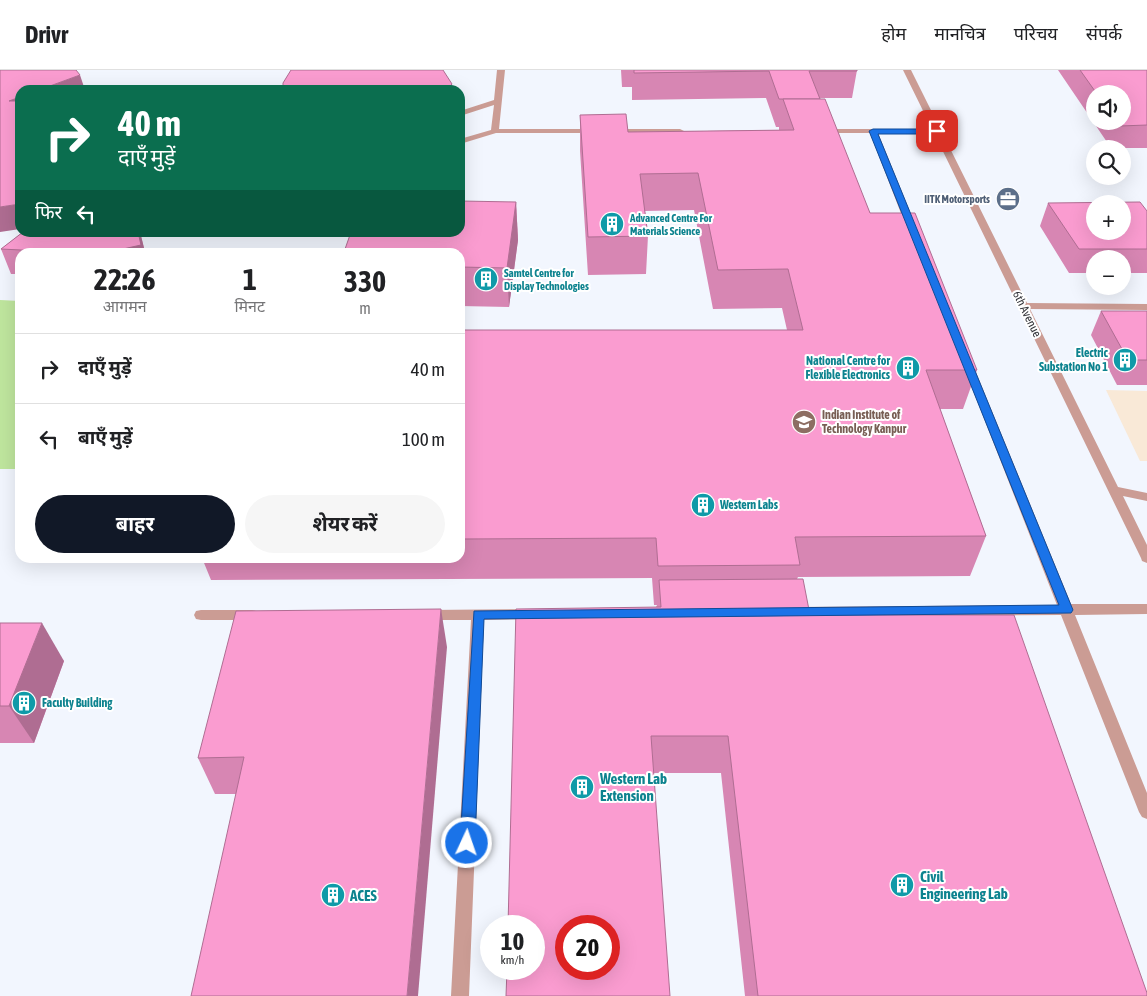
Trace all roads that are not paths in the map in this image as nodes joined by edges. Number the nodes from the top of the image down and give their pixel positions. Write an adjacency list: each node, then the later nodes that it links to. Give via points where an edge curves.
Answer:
1 (501, 70): 3 (street)
2 (907, 70): 9 (street, 6th Avenue)
3 (498, 101): 4 (street); 5 (street)
4 (465, 112)
5 (495, 131): 6 (street); 10 (street)
6 (686, 131)
7 (814, 131): 8 (street)
8 (873, 131): 9 (street); 11 (street)
9 (937, 131): 12 (street, 6th Avenue)
10 (465, 140)
11 (918, 242)
12 (1023, 306): 13 (street); 15 (street, 6th Avenue)
13 (1147, 306)
14 (963, 352): 19 (street)
15 (1114, 490): 16 (street); 17 (street, 6th Avenue)
16 (1147, 497)
17 (1147, 558)
18 (1147, 609): 19 (street)
19 (1067, 610): 20 (street); 26 (street)
20 (778, 612)
21 (201, 614): 22 (street)
22 (270, 614)
23 (409, 614): 24 (street)
24 (478, 614): 25 (street); 27 (street)
25 (548, 614)
26 (1147, 812)
27 (460, 996)

